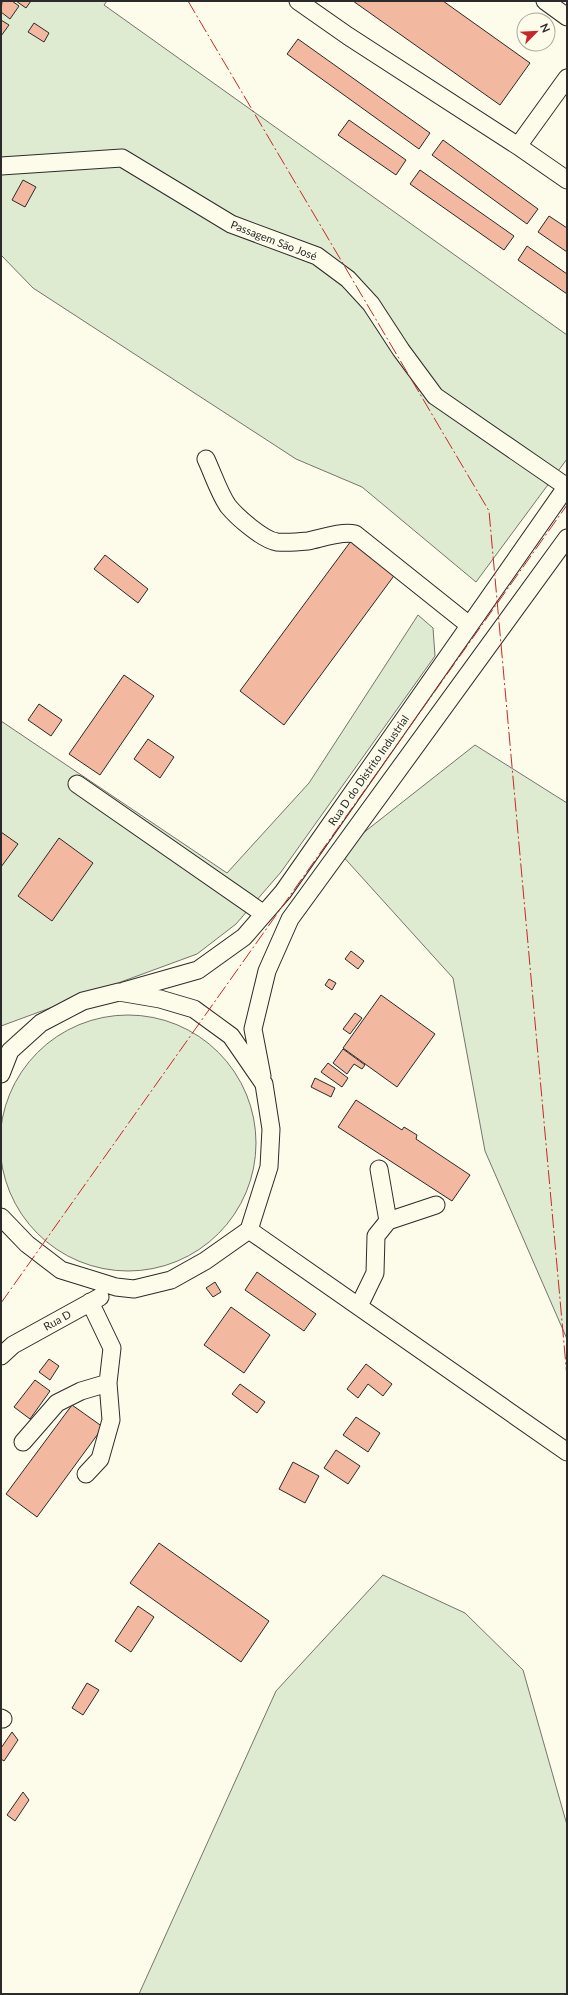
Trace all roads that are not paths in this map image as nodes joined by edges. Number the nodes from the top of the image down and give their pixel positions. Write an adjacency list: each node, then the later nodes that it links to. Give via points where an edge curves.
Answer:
1 (298, 1): 5 (street)
2 (545, 1): 3 (street)
3 (567, 17)
4 (567, 78): 5 (street)
5 (518, 146): 7 (street)
6 (1, 166): 9 (street, Passagem São José, via 122,158 231,224 317,256 348,279 371,304 435,396)
7 (567, 180)
8 (206, 459): 11 (street, via 228,506 268,539 277,542 299,542 348,532 355,534)
9 (567, 487): 11 (street, Rua D do Distrito Industrial)
10 (567, 538): 16 (street, via 290,919 267,971 253,1029)
11 (469, 625): 13 (street, Rua D do Distrito Industrial, via 283,892)
12 (78, 784): 13 (street)
13 (264, 914): 14 (street, Rua D do Distrito Industrial, via 244,937 198,970)
14 (119, 992): 15 (street, Rua D do Distrito Industrial, via 83,1001 41,1023 10,1052); 16 (street, via 160,999 194,1009 231,1036)
15 (1, 1074)
16 (264, 1084): 21 (street, via 271,1129 269,1167)
17 (379, 1169): 20 (street)
18 (436, 1205): 20 (street)
19 (1, 1217): 22 (street, via 27,1244 61,1270)
20 (388, 1221): 24 (street, via 376,1236 375,1273)
21 (249, 1230): 22 (street, via 205,1262 171,1280 134,1289); 24 (street)
22 (116, 1288): 23 (street, Rua D)
23 (90, 1302): 25 (street, Rua D, via 13,1345); 26 (street, via 112,1348)
24 (359, 1306): 28 (street)
25 (1, 1356)
26 (108, 1383): 27 (street, via 82,1391 57,1403); 29 (street, via 112,1420 100,1459)
27 (22, 1442)
28 (567, 1452)
29 (86, 1474)

